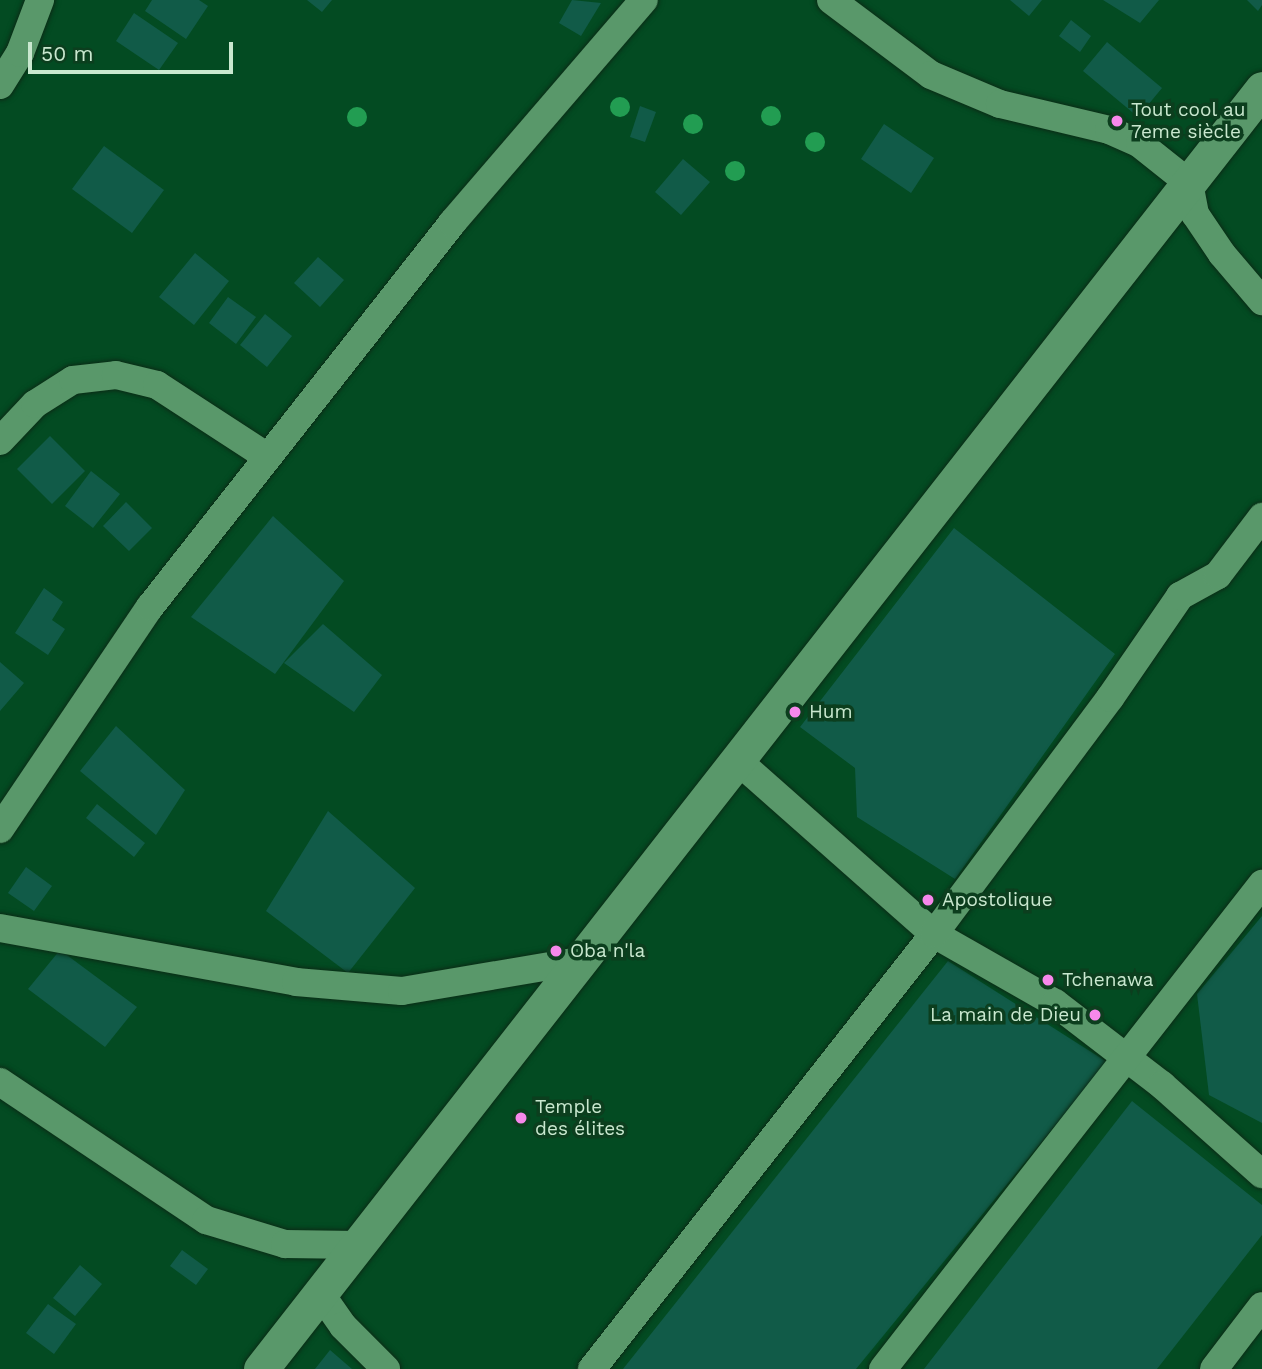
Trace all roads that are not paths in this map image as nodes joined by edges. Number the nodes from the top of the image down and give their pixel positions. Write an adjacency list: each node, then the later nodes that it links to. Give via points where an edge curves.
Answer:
1 (40, 0): 4 (street, via 20,53)
2 (644, 0): 9 (street, via 452,223)
3 (831, 0): 6 (street, via 931,75 1000,104 1109,130 1140,144)
4 (0, 85)
5 (1262, 89): 6 (street)
6 (1189, 183): 7 (street, via 1195,214); 11 (street)
7 (1262, 301)
8 (0, 441): 9 (street, via 35,404 73,380 116,376 156,385)
9 (268, 457): 12 (street, via 150,607)
10 (1262, 517): 15 (street, via 1218,575 1180,596)
11 (737, 760): 15 (street); 16 (street)
12 (0, 829)
13 (1262, 884): 17 (street)
14 (0, 928): 16 (street, via 296,982 402,991)
15 (934, 934): 17 (street, via 1055,1003); 25 (street)
16 (580, 961): 20 (street)
17 (1124, 1056): 19 (street); 26 (street)
18 (0, 1082): 20 (street, via 206,1220 285,1244)
19 (1262, 1174)
20 (358, 1245): 21 (street)
21 (320, 1293): 23 (street); 24 (street, via 343,1326)
22 (1262, 1306): 27 (street)
23 (261, 1369)
24 (386, 1369)
25 (592, 1369)
26 (883, 1369)
27 (1214, 1369)

